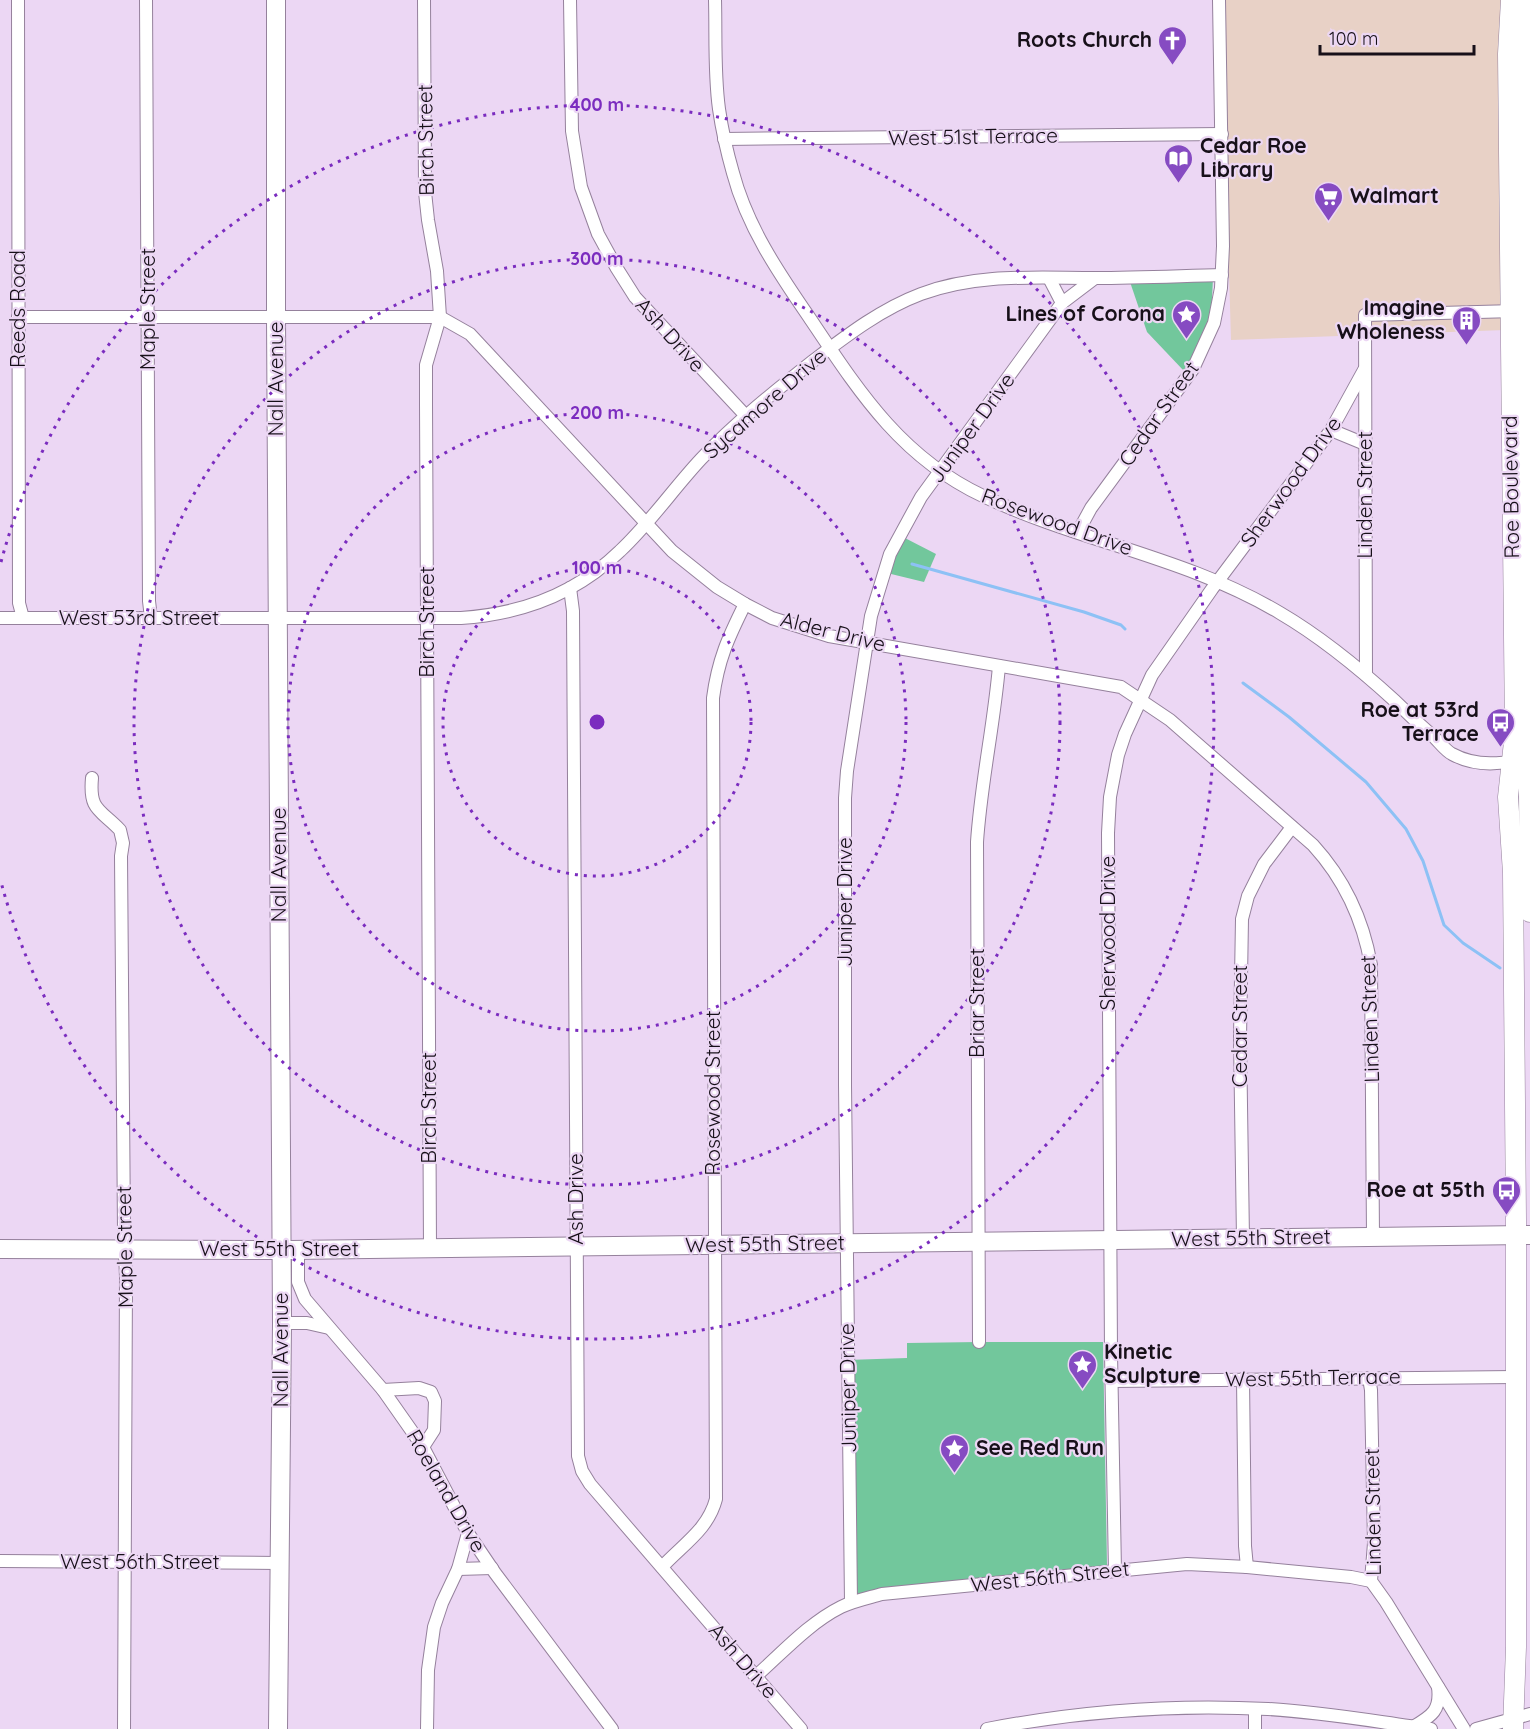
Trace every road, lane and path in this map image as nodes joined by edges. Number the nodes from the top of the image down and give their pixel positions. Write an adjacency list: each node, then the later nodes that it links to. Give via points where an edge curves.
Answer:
1 (18, 0): 20 (street, Reeds Road)
2 (146, 0): 19 (street, Maple Street)
3 (276, 0): 22 (street, Nall Avenue)
4 (424, 0): 21 (street, Birch Street, via 425,192)
5 (570, 0): 25 (street, Ash Drive, via 572,131 581,187 598,234 635,297)
6 (715, 0): 12 (street, Rosewood Drive, via 717,86)
7 (1219, 0): 11 (street, Cedar Street)
8 (1511, 0): 10 (main road, Roe Boulevard)
9 (1529, 0): 10 (main road, Roe Boulevard)
10 (1521, 40): 13 (main road, Roe Boulevard)
11 (1222, 134): 12 (street, West 51st Terrace); 14 (street, Cedar Street)
12 (724, 139): 23 (street, Rosewood Drive, via 734,177 765,249)
13 (1521, 207): 18 (main road, Roe Boulevard)
14 (1222, 275): 16 (street, Sycamore Drive); 31 (street, Cedar Street, via 1214,323 1200,357)
15 (1049, 278): 16 (street, Sycamore Drive); 17 (street); 23 (street, Sycamore Drive, via 993,278 920,294)
16 (1095, 278): 17 (street, Juniper Drive)
17 (1062, 303): 29 (street, Juniper Drive)
18 (1517, 311): 24 (street, Linden Street, via 1365,315); 28 (main road, Roe Boulevard)
19 (147, 316): 20 (street); 22 (street); 37 (street, Maple Street)
20 (18, 317): 36 (street, Reeds Road, via 19,603)
21 (440, 317): 22 (street); 30 (street, Alder Drive, via 470,334); 38 (street, Birch Street, via 426,365)
22 (276, 318): 39 (street, Nall Avenue)
23 (830, 349): 25 (street, Sycamore Drive); 29 (street, Rosewood Drive, via 878,415 911,448)
24 (1364, 370): 26 (street, Sherwood Drive); 27 (street, Linden Street)
25 (746, 416): 30 (street, Sycamore Drive, via 700,460)
26 (1331, 430): 27 (street); 32 (street, Sherwood Drive)
27 (1365, 444): 42 (street, Linden Street)
28 (1522, 457): 44 (main road, Roe Boulevard, via 1515,733)
29 (941, 470): 31 (street, Rosewood Drive, via 981,495); 40 (street, Juniper Drive, via 916,505 890,554)
30 (645, 523): 33 (street, Sycamore Drive, via 622,550); 34 (street, Alder Drive, via 685,563)
31 (1078, 532): 32 (street, Rosewood Drive)
32 (1218, 581): 42 (street, Rosewood Drive, via 1281,614); 43 (street, Sherwood Drive, via 1175,639)
33 (570, 588): 38 (street, Sycamore Drive, via 519,610 492,616); 56 (street, Ash Drive)
34 (745, 604): 40 (street, Alder Drive, via 798,627); 55 (street, Rosewood Street, via 717,668 712,698)
35 (0, 618): 36 (street, West 53rd Street)
36 (23, 618): 37 (street, West 53rd Street)
37 (151, 618): 39 (street, West 53rd Street)
38 (427, 618): 39 (street, Sycamore Drive); 57 (street, Birch Street)
39 (278, 619): 60 (street, Nall Avenue)
40 (867, 644): 41 (street, Alder Drive); 54 (street, Juniper Drive, via 845,798)
41 (999, 666): 43 (street, Alder Drive, via 1121,687); 53 (street, Briar Street, via 976,842)
42 (1366, 675): 44 (street, Rosewood Drive, via 1452,754 1479,763)
43 (1140, 699): 46 (street, Alder Drive, via 1170,720); 52 (street, Sherwood Drive, via 1118,755 1109,809)
44 (1523, 759): 47 (main road, Roe Boulevard, via 1509,797)
45 (92, 778): 59 (street, Maple Street, via 96,809 120,830 123,843)
46 (1292, 827): 50 (street, Linden Street, via 1328,861 1356,909 1367,939 1371,965); 51 (street, Cedar Street, via 1264,864 1242,919)
47 (1524, 873): 48 (main road, Roe Boulevard); 49 (main road, Roe Boulevard)
48 (1530, 912)
49 (1523, 1235): 50 (street, West 55th Street); 64 (main road, Roe Boulevard)
50 (1373, 1236): 51 (street, West 55th Street)
51 (1243, 1239): 52 (street, West 55th Street)
52 (1110, 1240): 53 (street, West 55th Street); 67 (street, Sherwood Drive)
53 (978, 1242): 54 (street, West 55th Street); 63 (street, Briar Street)
54 (846, 1243): 55 (street, West 55th Street); 80 (street, Juniper Drive)
55 (714, 1244): 56 (street, West 55th Street); 74 (street, Rosewood Street, via 716,1499 704,1525)
56 (576, 1247): 57 (street, West 55th Street); 74 (street, Ash Drive, via 578,1456 582,1471)
57 (430, 1248): 60 (street, West 55th Street)
58 (0, 1249): 59 (street, West 55th Street)
59 (125, 1249): 60 (street, West 55th Street); 72 (street, Maple Street)
60 (290, 1250): 61 (street, Nall Avenue); 62 (street, Roeland Drive, via 305,1299)
61 (282, 1323): 62 (street); 73 (street, Nall Avenue)
62 (329, 1328): 68 (street, Roeland Drive)
63 (979, 1342)
64 (1515, 1377): 65 (street, West 55th Terrace); 84 (main road, Roe Boulevard)
65 (1369, 1378): 66 (street, West 55th Terrace); 79 (street, Linden Street, via 1374,1544)
66 (1243, 1379): 67 (street, West 55th Terrace); 75 (street)
67 (1111, 1381): 78 (street, Sherwood Drive)
68 (383, 1390): 69 (street, Roeland Drive); 69 (street, via 419,1388 431,1392 435,1401 434,1430)
69 (423, 1447): 70 (street, Roeland Drive)
70 (468, 1533): 76 (street, Roeland Drive); 77 (street)
71 (0, 1561): 72 (street, West 56th Street)
72 (125, 1563): 73 (street, West 56th Street); 86 (street, Maple Street)
73 (279, 1563): 87 (street, Nall Avenue)
74 (662, 1567): 81 (street, Ash Drive)
75 (1247, 1567): 78 (street, West 56th Street, via 1187,1564); 79 (street, West 56th Street)
76 (492, 1568): 77 (street); 89 (street, Roeland Drive)
77 (458, 1569): 88 (street, via 432,1639)
78 (1115, 1570): 80 (street, West 56th Street, via 882,1594)
79 (1371, 1581): 82 (street, Linden Street)
80 (851, 1602): 81 (street, West 56th Street, via 819,1622)
81 (756, 1676): 90 (street, Ash Drive)
82 (1438, 1686): 85 (street, via 1440,1699 1435,1713); 94 (street, Linden Street)
83 (1255, 1709): 85 (street); 91 (street, via 1134,1710 1070,1715); 92 (street)
84 (1519, 1720): 95 (street)
85 (1413, 1727): 93 (street)
86 (124, 1729)
87 (278, 1729)
88 (428, 1729)
89 (612, 1729)
90 (801, 1729)
91 (987, 1729)
92 (1255, 1729)
93 (1431, 1729)
94 (1464, 1729)
95 (1476, 1729)

